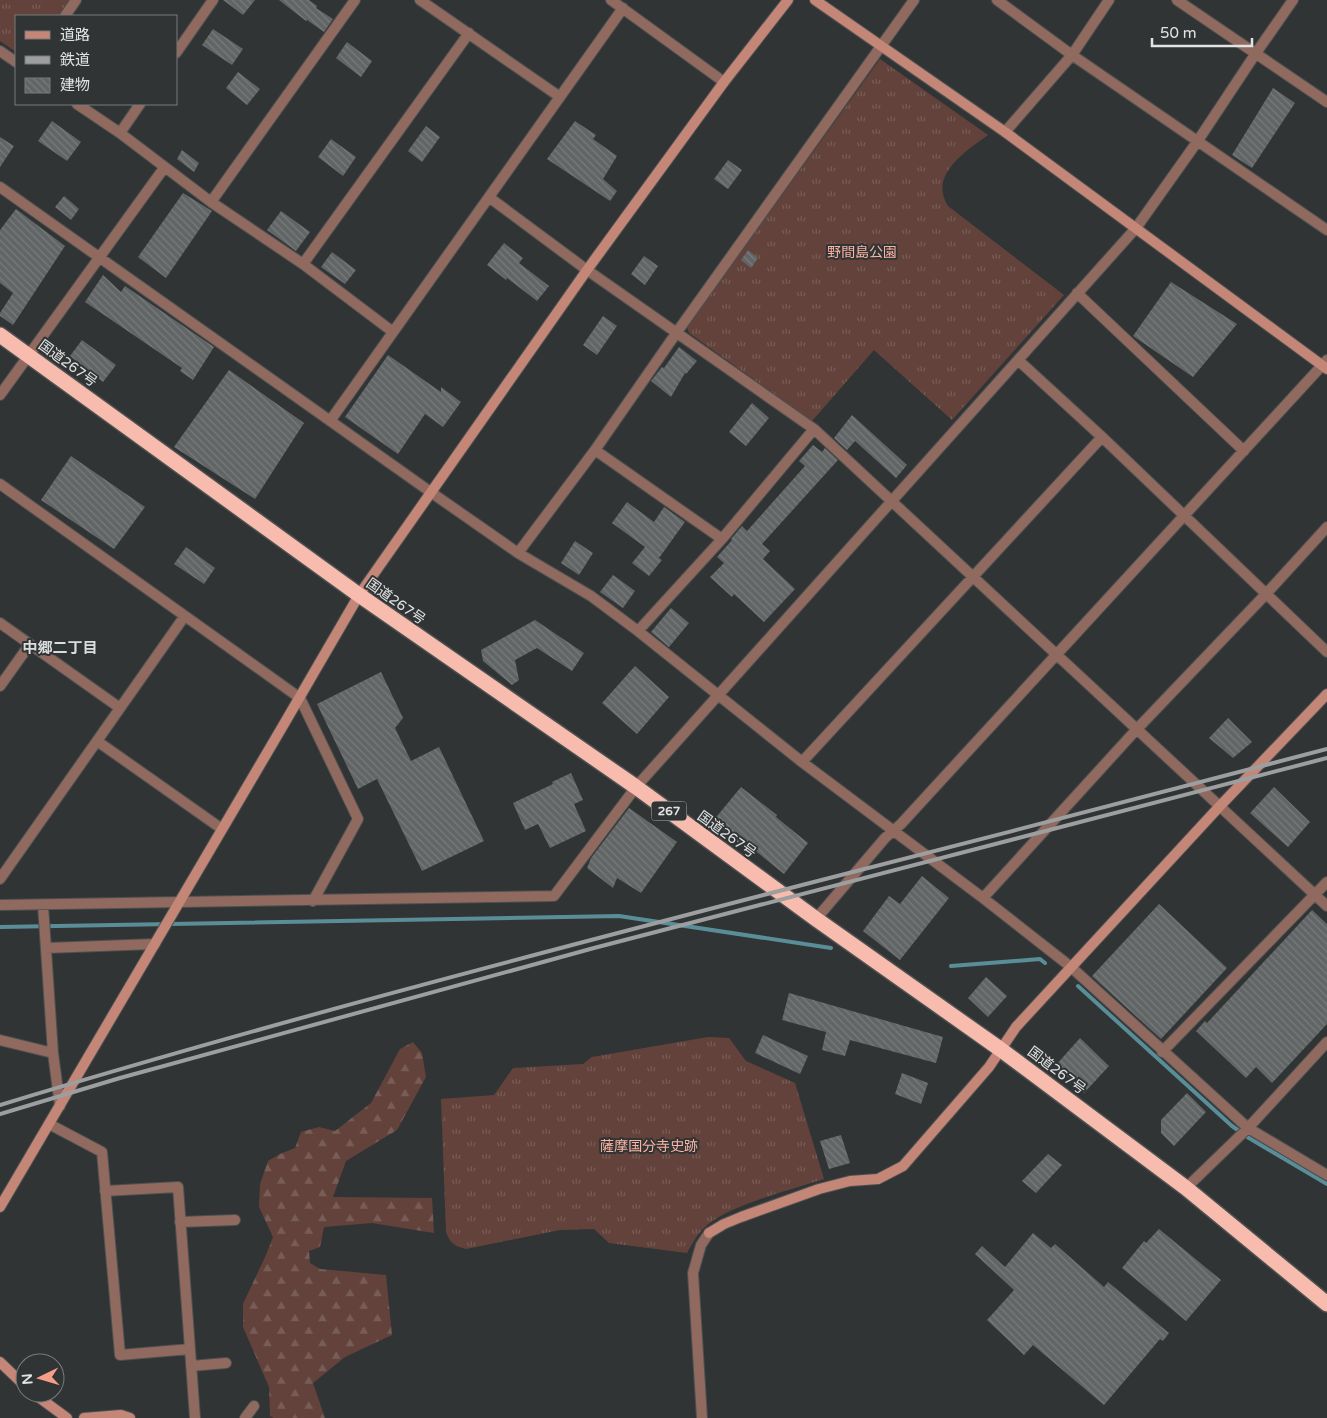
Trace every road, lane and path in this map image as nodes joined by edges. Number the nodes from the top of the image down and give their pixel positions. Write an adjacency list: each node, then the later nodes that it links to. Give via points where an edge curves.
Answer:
1 (76, 0): 14 (street)
2 (213, 0): 18 (street)
3 (355, 0): 33 (street)
4 (420, 0): 15 (street)
5 (611, 0): 13 (street)
6 (788, 0): 22 (street)
7 (815, 0): 16 (street)
8 (914, 0): 16 (street)
9 (997, 0): 20 (street)
10 (1109, 0): 20 (street)
11 (1177, 0): 19 (street)
12 (1293, 0): 19 (street)
13 (623, 8): 22 (street); 23 (street)
14 (66, 15)
15 (469, 33): 23 (street); 37 (street)
16 (881, 46): 27 (street); 41 (street)
17 (0, 50): 21 (street)
18 (178, 50)
19 (1256, 52): 24 (street); 29 (street)
20 (1072, 55): 27 (street); 29 (street)
21 (15, 61)
22 (724, 82): 38 (street)
23 (560, 97): 32 (street)
24 (1327, 102)
25 (78, 105): 28 (street)
26 (139, 105): 28 (street)
27 (1005, 132): 34 (street)
28 (120, 133): 30 (street)
29 (1197, 142): 34 (street); 35 (street)
30 (164, 168): 33 (street); 36 (street)
31 (0, 187): 36 (street)
32 (490, 198): 38 (street); 40 (street)
33 (211, 202): 37 (street)
34 (1136, 228): 39 (street); 45 (street)
35 (1327, 230)
36 (98, 258): 43 (street); 47 (street)
37 (303, 264): 40 (street)
38 (587, 270): 41 (street); 53 (street)
39 (1077, 293): 44 (street); 51 (street)
40 (393, 332): 47 (street)
41 (677, 332): 48 (street); 50 (street)
42 (0, 335): 43 (highway, 国道267号 / 267)
43 (28, 354): 46 (street); 61 (highway, 国道267号 / 267)
44 (1018, 360): 49 (street); 54 (street)
45 (1325, 365): 51 (street)
46 (0, 395)
47 (330, 421): 53 (street)
48 (814, 429): 54 (street); 57 (street)
49 (1102, 437): 55 (street); 59 (street)
50 (595, 450): 57 (street); 58 (street)
51 (1244, 451): 55 (street)
52 (0, 484): 62 (street)
53 (432, 493): 58 (street); 61 (street)
54 (891, 502): 59 (street); 70 (street)
55 (1184, 515): 60 (street); 67 (street)
56 (1327, 527): 60 (street)
57 (722, 539): 64 (street)
58 (518, 553): 64 (street, via 591,596)
59 (973, 577): 67 (street); 75 (street)
60 (1266, 594): 66 (street); 73 (street)
61 (359, 595): 71 (street); 76 (highway, 国道267号 / 267)
62 (184, 617): 71 (street); 72 (street)
63 (0, 623): 65 (street)
64 (638, 631): 70 (street)
65 (30, 644): 68 (street); 72 (street)
66 (1327, 652)
67 (1056, 654): 73 (street); 79 (street)
68 (0, 686)
69 (1327, 694): 77 (street)
70 (718, 696): 75 (street); 76 (street)
71 (300, 698): 78 (street); 84 (street, via 358,819)
72 (120, 708): 74 (street)
73 (1136, 730): 77 (street); 83 (street)
74 (97, 741): 78 (street); 80 (street)
75 (802, 762): 79 (street)
76 (636, 787): 84 (street, via 554,896); 89 (highway, 国道267号 / 267)
77 (1219, 807): 82 (street); 92 (street)
78 (222, 829): 88 (street)
79 (894, 830): 83 (street); 89 (street)
80 (0, 879)
81 (1327, 882): 82 (street)
82 (1315, 895): 87 (street); 96 (street)
83 (983, 898): 92 (street)
84 (313, 901): 88 (street)
85 (0, 905): 86 (street)
86 (43, 905): 88 (street); 91 (street)
87 (1327, 906)
88 (176, 907): 90 (street)
89 (816, 919): 95 (highway, 国道267号 / 267)
90 (155, 944): 91 (street); 98 (street)
91 (46, 948): 97 (street)
92 (1071, 967): 95 (street); 96 (street)
93 (0, 1040): 97 (street)
94 (1327, 1042): 100 (street)
95 (1000, 1048): 102 (highway, 国道267号 / 267); 120 (street, via 989,1067 903,1166 878,1179 850,1181 819,1189 740,1217 709,1233 701,1244 693,1273)
96 (1162, 1052): 100 (street)
97 (53, 1053): 98 (street)
98 (60, 1106): 99 (street)
99 (49, 1124): 103 (street, via 102,1152); 104 (street)
100 (1244, 1132): 101 (street); 102 (street)
101 (1327, 1175)
102 (1186, 1188): 107 (highway, 国道267号 / 267)
103 (105, 1191): 106 (street, via 178,1187); 108 (street, via 120,1355)
104 (0, 1207)
105 (235, 1220): 106 (street)
106 (180, 1222): 108 (street)
107 (1327, 1304)
108 (190, 1349): 111 (street)
109 (0, 1362): 112 (street)
110 (226, 1363): 111 (street)
111 (191, 1366): 118 (street)
112 (15, 1376)
113 (47, 1403): 115 (street)
114 (254, 1406): 119 (street)
115 (67, 1418)
116 (84, 1418): 117 (street, via 121,1415)
117 (130, 1418)
118 (195, 1418)
119 (245, 1418)
120 (702, 1418)

